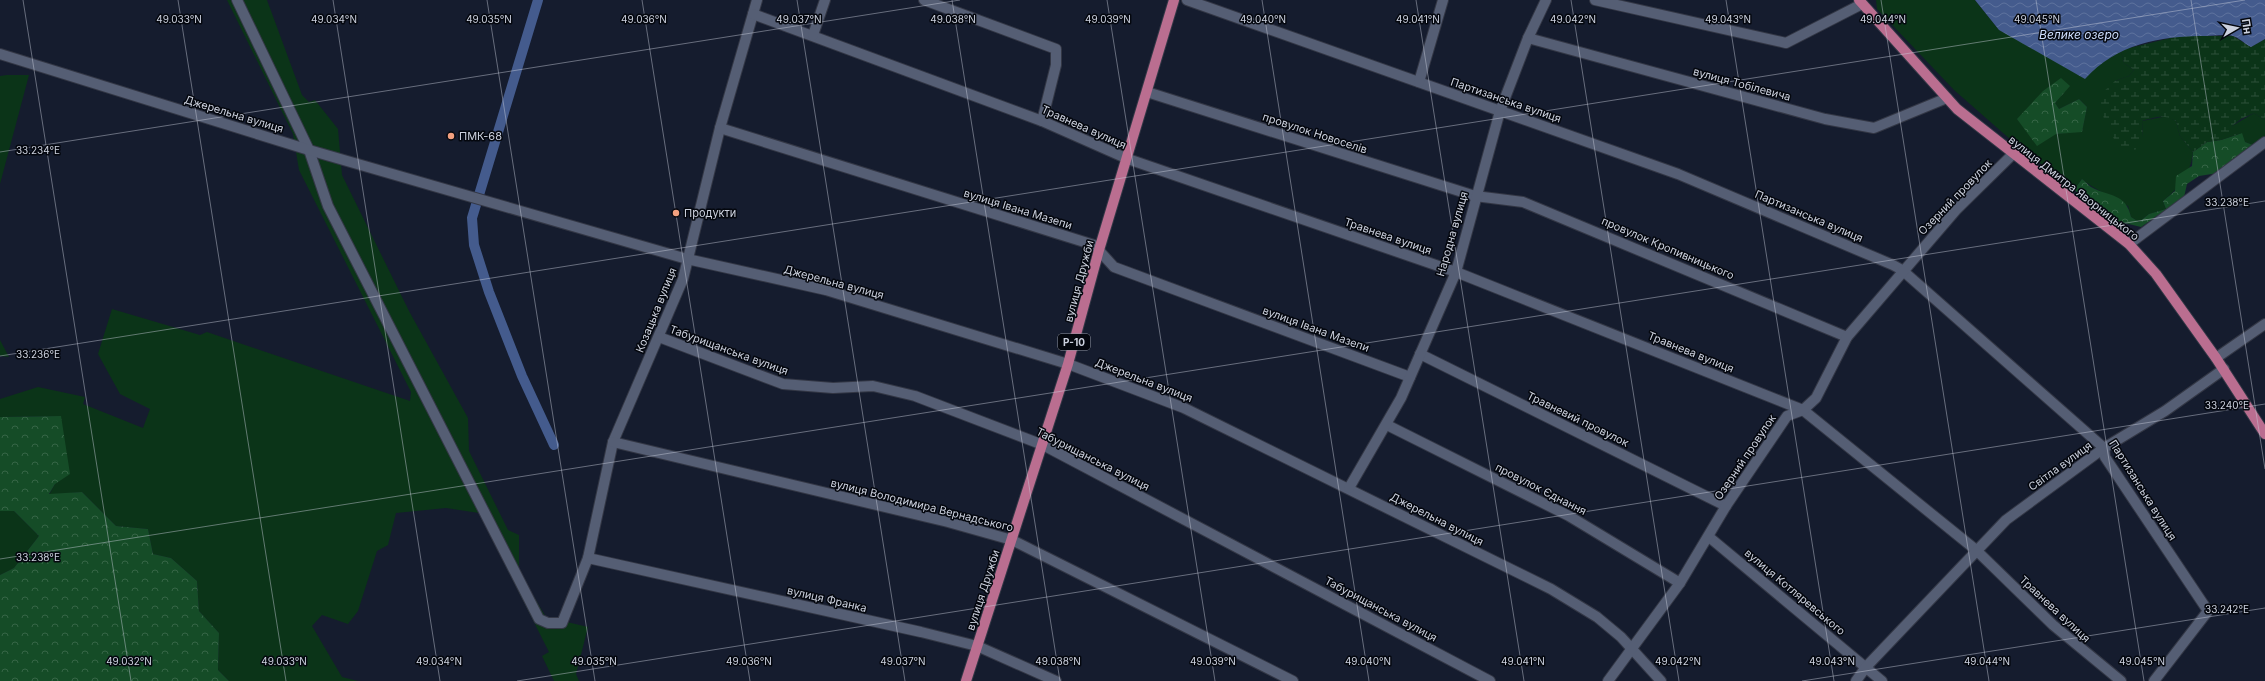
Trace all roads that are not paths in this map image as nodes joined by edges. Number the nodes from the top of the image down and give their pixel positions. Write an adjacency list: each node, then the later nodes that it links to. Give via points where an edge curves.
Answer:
1 (237, 0): 22 (street)
2 (757, 0): 11 (street, Козацька вулиця)
3 (825, 0): 12 (street)
4 (924, 0): 19 (street, via 1056,49 1056,65)
5 (1174, 0): 16 (main road, вулиця Дружби / Р-10)
6 (1187, 0): 15 (street, Партизанська вулиця)
7 (1444, 0): 15 (street)
8 (1546, 0): 13 (street, Народна вулиця)
9 (1595, 0): 10 (street, via 1786,43)
10 (1860, 2): 17 (main road, вулиця Дмитра Яворницького)
11 (753, 14): 12 (street, Травнева вулиця); 20 (street, Козацька вулиця)
12 (813, 35): 19 (street, Травнева вулиця)
13 (1528, 38): 17 (street, вулиця Тобілевича, via 1825,119 1874,128); 18 (street, Народна вулиця)
14 (0, 54): 22 (street, Джерельна вулиця)
15 (1419, 82): 18 (street, Партизанська вулиця)
16 (1147, 92): 24 (main road, вулиця Дружби / Р-10); 25 (street, провулок Новоселів)
17 (1947, 98): 23 (main road, вулиця Дмитра Яворницького)
18 (1500, 111): 25 (street, Народна вулиця); 29 (street, Партизанська вулиця, via 1678,174)
19 (1042, 121): 24 (street, Травнева вулиця)
20 (720, 128): 27 (street, вулиця Івана Мазепи, via 1094,245); 28 (street, Козацька вулиця)
21 (2265, 142): 26 (street)
22 (309, 150): 28 (street, Джерельна вулиця); 50 (street, Козацька вулиця, via 328,206 539,619 548,623 562,623)
23 (2013, 154): 26 (main road, вулиця Дмитра Яворницького); 29 (street, Озерний провулок, via 1956,210)
24 (1128, 159): 27 (main road, вулиця Дружби / Р-10); 30 (street, Травнева вулиця)
25 (1475, 196): 30 (street, Народна вулиця); 33 (street, провулок Кропивницького, via 1523,202)
26 (2128, 244): 35 (main road, вулиця Дмитра Яворницького, via 2156,274)
27 (1099, 250): 36 (main road, вулиця Дружби / Р-10); 38 (street, вулиця Івана Мазепи, via 1114,267)
28 (688, 259): 32 (street, Козацька вулиця, via 683,279); 36 (street, Джерельна вулиця, via 826,290)
29 (1902, 270): 33 (street, Озерний провулок); 44 (street, Партизанська вулиця)
30 (1456, 272): 34 (street, Народна вулиця); 39 (street, Травнева вулиця)
31 (2265, 324): 35 (street)
32 (659, 337): 42 (street, Козацька вулиця); 43 (street, Табурищанська вулиця, via 783,384 832,388 873,386 915,396)
33 (1847, 337): 39 (street, Озерний провулок, via 1816,398)
34 (1420, 354): 38 (street, Народна вулиця); 46 (street, Травневий провулок)
35 (2216, 358): 37 (main road, вулиця Дмитра Яворницького)
36 (1068, 364): 43 (main road, вулиця Дружби / Р-10); 45 (street, Джерельна вулиця, via 1184,408)
37 (2224, 369): 41 (main road, вулиця Дмитра Яворницького); 44 (street, Світла вулиця, via 2165,411)
38 (1410, 377): 40 (street, Народна вулиця)
39 (1803, 410): 46 (street, Озерний провулок, via 1787,416); 49 (street, Травнева вулиця)
40 (1387, 424): 45 (street, Народна вулиця); 51 (street, провулок Єднання, via 1569,516)
41 (2265, 434)
42 (613, 442): 48 (street, вулиця Володимира Вернадського, via 948,522); 50 (street, Козацька вулиця)
43 (1043, 445): 48 (main road, вулиця Дружби / Р-10); 58 (street, Табурищанська вулиця)
44 (2104, 448): 49 (street, Світла вулиця, via 2006,520); 64 (street, Партизанська вулиця, via 2105,457 2208,611)
45 (1349, 488): 53 (street, Джерельна вулиця, via 1551,589 1597,618 1621,637)
46 (1726, 506): 47 (street, Озерний провулок)
47 (1709, 537): 51 (street, Озерний провулок); 54 (street, вулиця Котляревського)
48 (1012, 540): 52 (main road, вулиця Дружби / Р-10); 57 (street, вулиця Володимира Вернадського)
49 (1976, 550): 54 (street); 63 (street, Травнева вулиця, via 2054,625)
50 (588, 558): 52 (street, вулиця Франка)
51 (1680, 583): 53 (street, Озерний провулок)
52 (977, 646): 55 (main road, вулиця Дружби / Р-10); 56 (street, вулиця Франка)
53 (1631, 650): 59 (street, Озерний провулок); 60 (street, Джерельна вулиця)
54 (1866, 667): 61 (street); 62 (street, вулиця Котляревського)
55 (966, 681)
56 (1056, 681)
57 (1293, 681)
58 (1490, 681)
59 (1608, 681)
60 (1661, 681)
61 (1856, 681)
62 (1882, 681)
63 (2121, 681)
64 (2154, 681)

